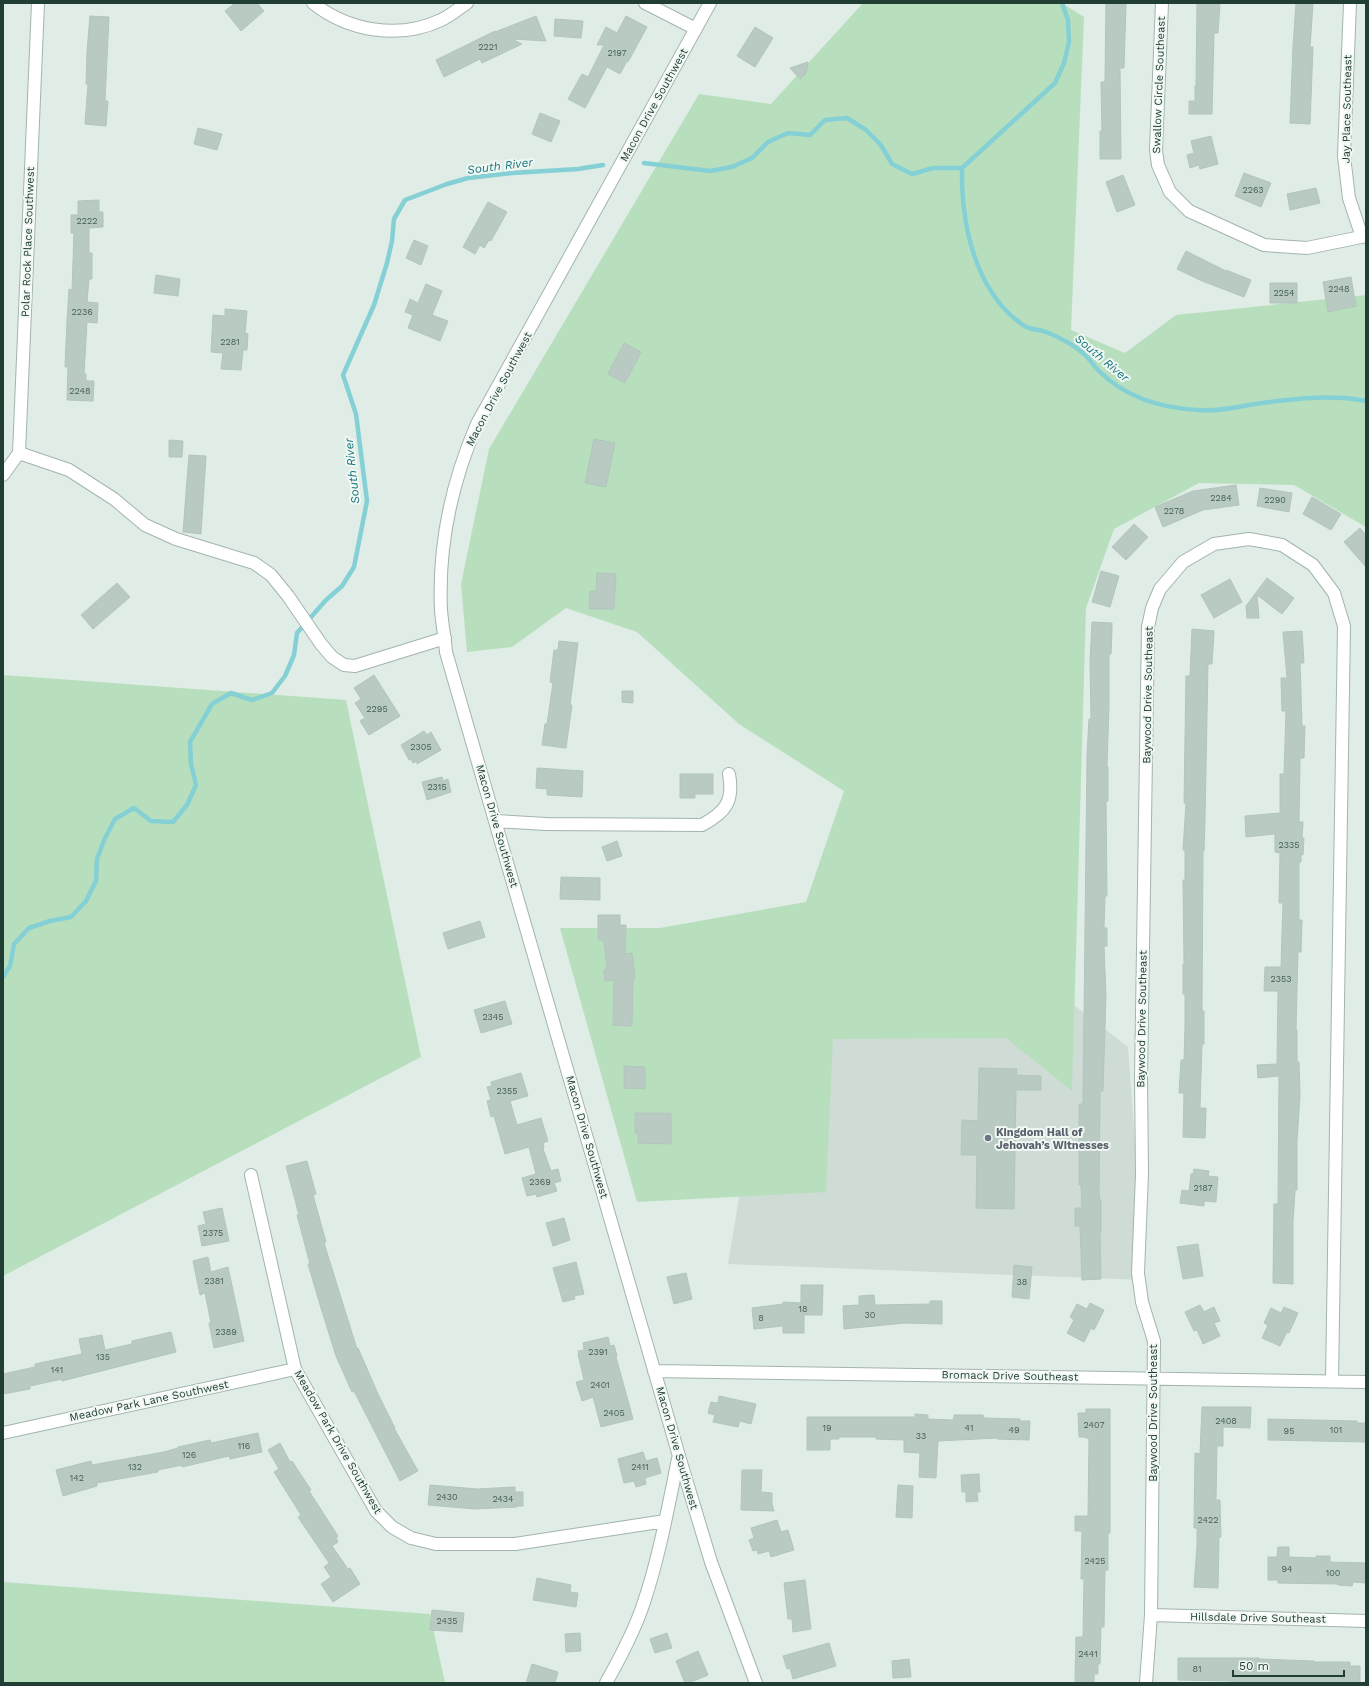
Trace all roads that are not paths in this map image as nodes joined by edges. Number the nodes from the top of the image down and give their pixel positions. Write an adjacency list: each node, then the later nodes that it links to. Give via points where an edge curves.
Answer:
1 (38, 3): 10 (street, Polar Rock Place Southwest)
2 (313, 3): 3 (street, via 325,13 348,24 374,30 400,30 421,27 441,20)
3 (467, 3)
4 (645, 3): 8 (street)
5 (710, 3): 8 (street, Macon Drive Southwest)
6 (1162, 3): 9 (street, Swallow Circle Southeast, via 1156,150 1158,165 1170,192 1189,211 1264,245 1308,248)
7 (1350, 3): 9 (street, Jay Place Southeast, via 1344,156 1349,198)
8 (696, 29): 12 (street, Macon Drive Southwest, via 477,424 462,459 451,496 444,534 441,572)
9 (1364, 237)
10 (19, 453): 11 (street); 12 (street, via 69,470 114,499 144,525 176,539 254,563 271,576 321,644 332,657 344,665 355,666)
11 (3, 475)
12 (444, 638): 14 (street, Macon Drive Southwest)
13 (729, 774): 14 (street, via 732,788 728,803 718,817 702,825 546,824)
14 (495, 820): 17 (street, Macon Drive Southwest)
15 (251, 1175): 16 (street, Meadow Park Drive Southwest)
16 (295, 1369): 21 (street, Meadow Park Lane Southwest); 23 (street, Meadow Park Drive Southwest, via 376,1510 392,1527 411,1538 436,1544 515,1544)
17 (654, 1371): 18 (street, Bromack Drive Southeast); 22 (street, Macon Drive Southwest)
18 (1153, 1378): 19 (street, Bromack Drive Southeast); 19 (street, Baywood Drive Southeast, via 1154,1341 1142,1302 1138,1273 1142,1174 1141,1079 1148,627 1152,608 1160,590 1183,562 1214,544 1249,539 1282,546 1313,565 1334,593 1344,626); 24 (street, Baywood Drive Southeast)
19 (1332, 1381): 20 (street, Bromack Drive Southeast)
20 (1366, 1382)
21 (3, 1433)
22 (679, 1456): 23 (street); 27 (street, Macon Drive Southwest, via 711,1562)
23 (665, 1521): 26 (street, via 642,1607 626,1646)
24 (1151, 1615): 25 (street, Hillsdale Drive Southeast); 28 (street, Baywood Drive Southeast)
25 (1366, 1620)
26 (606, 1683)
27 (756, 1683)
28 (1146, 1683)

